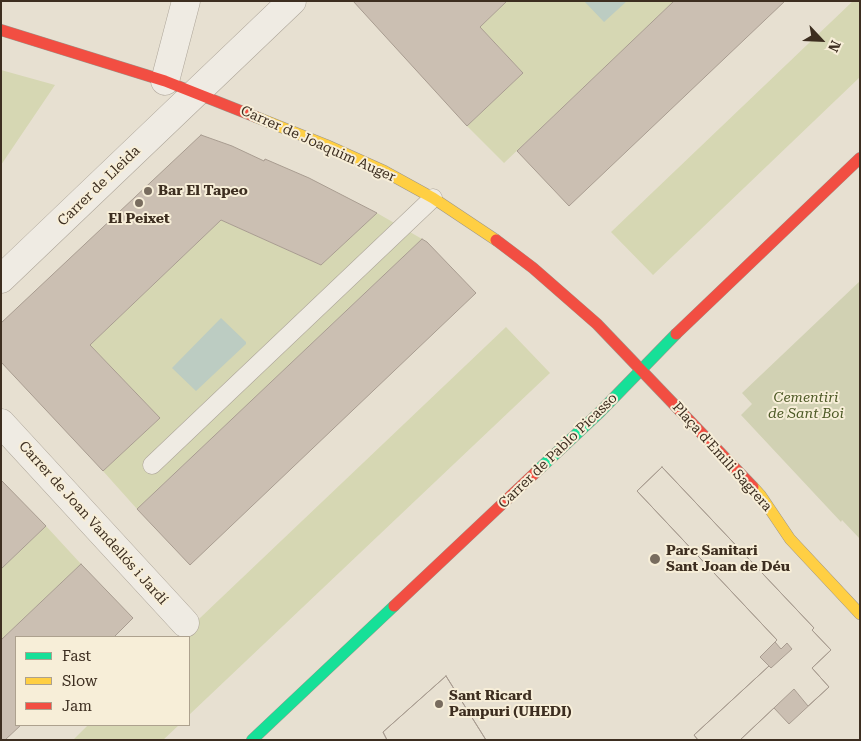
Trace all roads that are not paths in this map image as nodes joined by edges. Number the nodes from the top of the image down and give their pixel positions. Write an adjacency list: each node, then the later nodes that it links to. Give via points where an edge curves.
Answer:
1 (186, 1): 4 (street)
2 (292, 1): 5 (street, Carrer de Lleida)
3 (1, 30): 4 (street, Carrer de Joaquim Auger)
4 (165, 81): 5 (street, Carrer de Joaquim Auger)
5 (196, 92): 7 (street, Carrer de Joaquim Auger, via 326,144); 8 (street, Carrer de Lleida)
6 (860, 158): 9 (street, Carrer de Pablo Picasso)
7 (433, 198): 9 (street, Carrer de Joaquim Auger, via 533,268 597,324); 11 (lane)
8 (1, 279)
9 (641, 369): 12 (street, Plaça d'Emili Sagrera, via 761,496 790,539); 14 (street, Carrer de Pablo Picasso, via 600,412)
10 (1, 423): 13 (street, Carrer de Joan Vandellós i Jardí)
11 (152, 465)
12 (860, 614)
13 (185, 624)
14 (252, 740)

